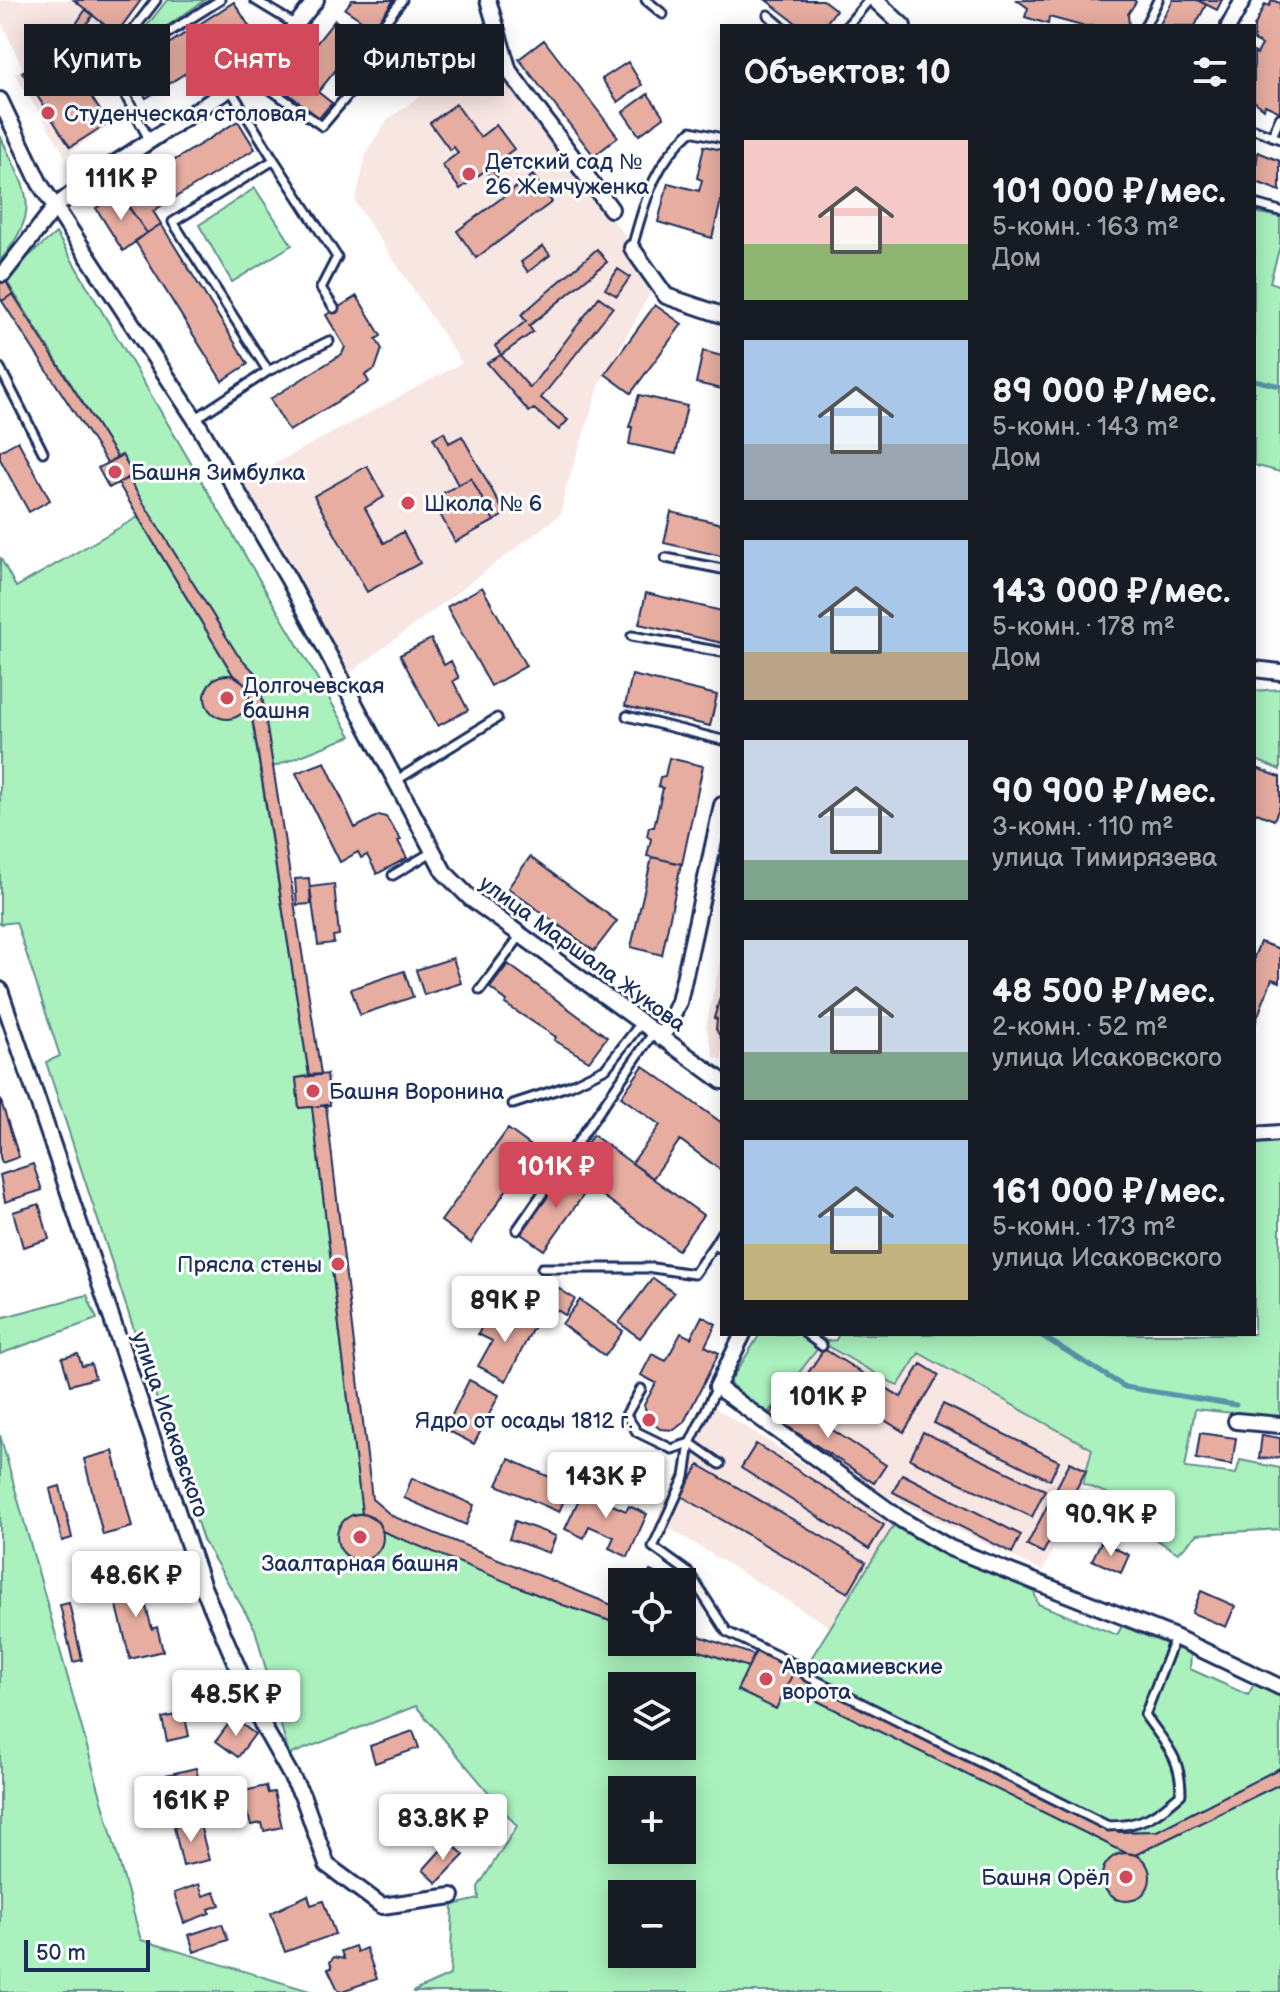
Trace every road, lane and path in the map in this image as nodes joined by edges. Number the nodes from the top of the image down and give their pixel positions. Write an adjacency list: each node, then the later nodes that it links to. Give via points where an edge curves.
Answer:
1 (156, 0): 16 (lane)
2 (220, 0): 23 (lane)
3 (255, 0): 17 (lane)
4 (316, 0): 18 (street)
5 (402, 0): 27 (lane, via 341,79 354,88 322,126)
6 (488, 0): 37 (street, via 509,71)
7 (646, 0): 13 (lane)
8 (869, 0): 20 (lane)
9 (875, 0): 15 (street)
10 (897, 0): 15 (street)
11 (1158, 0): 21 (lane)
12 (1243, 0): 22 (street)
13 (663, 14)
14 (768, 15): 19 (lane)
15 (896, 23)
16 (138, 24)
17 (294, 24)
18 (297, 24)
19 (779, 24)
20 (849, 24)
21 (1146, 24)
22 (1230, 24)
23 (170, 32)
24 (126, 96): 33 (lane)
25 (219, 96): 33 (street)
26 (234, 96): 34 (lane)
27 (280, 96)
28 (0, 100): 36 (street, улица Маршала Жукова)
29 (1280, 118): 31 (lane)
30 (1256, 130): 31 (lane)
31 (1276, 137)
32 (720, 138): 39 (lane, via 691,131 679,142 651,180)
33 (150, 141): 36 (street)
34 (274, 160): 41 (lane, via 337,257 321,288); 45 (lane, via 173,222)
35 (1256, 205): 38 (lane)
36 (56, 206): 40 (street); 46 (street, улица Маршала Жукова)
37 (611, 209)
38 (1280, 211)
39 (632, 248): 42 (street, via 666,296)
40 (3, 274)
41 (334, 308)
42 (720, 314)
43 (329, 341): 45 (lane)
44 (0, 368): 47 (lane)
45 (268, 371): 46 (lane)
46 (195, 419): 57 (street, улица Маршала Жукова)
47 (43, 452)
48 (666, 558): 49 (lane)
49 (720, 569)
50 (632, 636): 51 (lane)
51 (720, 652)
52 (1256, 669): 53 (street)
53 (1280, 672)
54 (627, 716): 56 (lane)
55 (497, 718): 57 (lane)
56 (720, 739)
57 (397, 780): 59 (street, улица Маршала Жукова)
58 (720, 814): 64 (street, via 679,1002)
59 (432, 852): 60 (lane); 61 (street, улица Маршала Жукова, via 461,890)
60 (393, 875)
61 (521, 935): 63 (lane); 64 (street, улица Маршала Жукова)
62 (0, 990): 85 (street, улица Исаковского, via 203,1587 262,1724 303,1797 327,1865 382,1906)
63 (480, 990)
64 (652, 1031): 65 (street, улица Маршала Жукова); 66 (lane, via 606,1068); 69 (lane)
65 (720, 1080)
66 (513, 1104)
67 (1280, 1133): 68 (street)
68 (1256, 1135)
69 (517, 1230)
70 (720, 1235): 71 (lane)
71 (714, 1245): 72 (lane); 73 (lane, via 694,1274 653,1268)
72 (720, 1248)
73 (542, 1268)
74 (742, 1336): 77 (street)
75 (809, 1336): 76 (lane)
76 (822, 1346)
77 (717, 1387): 81 (lane); 83 (street, via 879,1504 950,1548)
78 (641, 1389): 81 (lane, via 626,1415 637,1432 672,1449)
79 (1236, 1421): 80 (street)
80 (1280, 1425)
81 (690, 1443): 82 (lane); 83 (lane, via 685,1477 653,1547 689,1573 727,1632 1108,1826 1134,1826 1181,1794 1181,1771 1172,1751 1145,1715)
82 (720, 1464)
83 (1175, 1637): 84 (street)
84 (1280, 1687)
85 (452, 1896)

